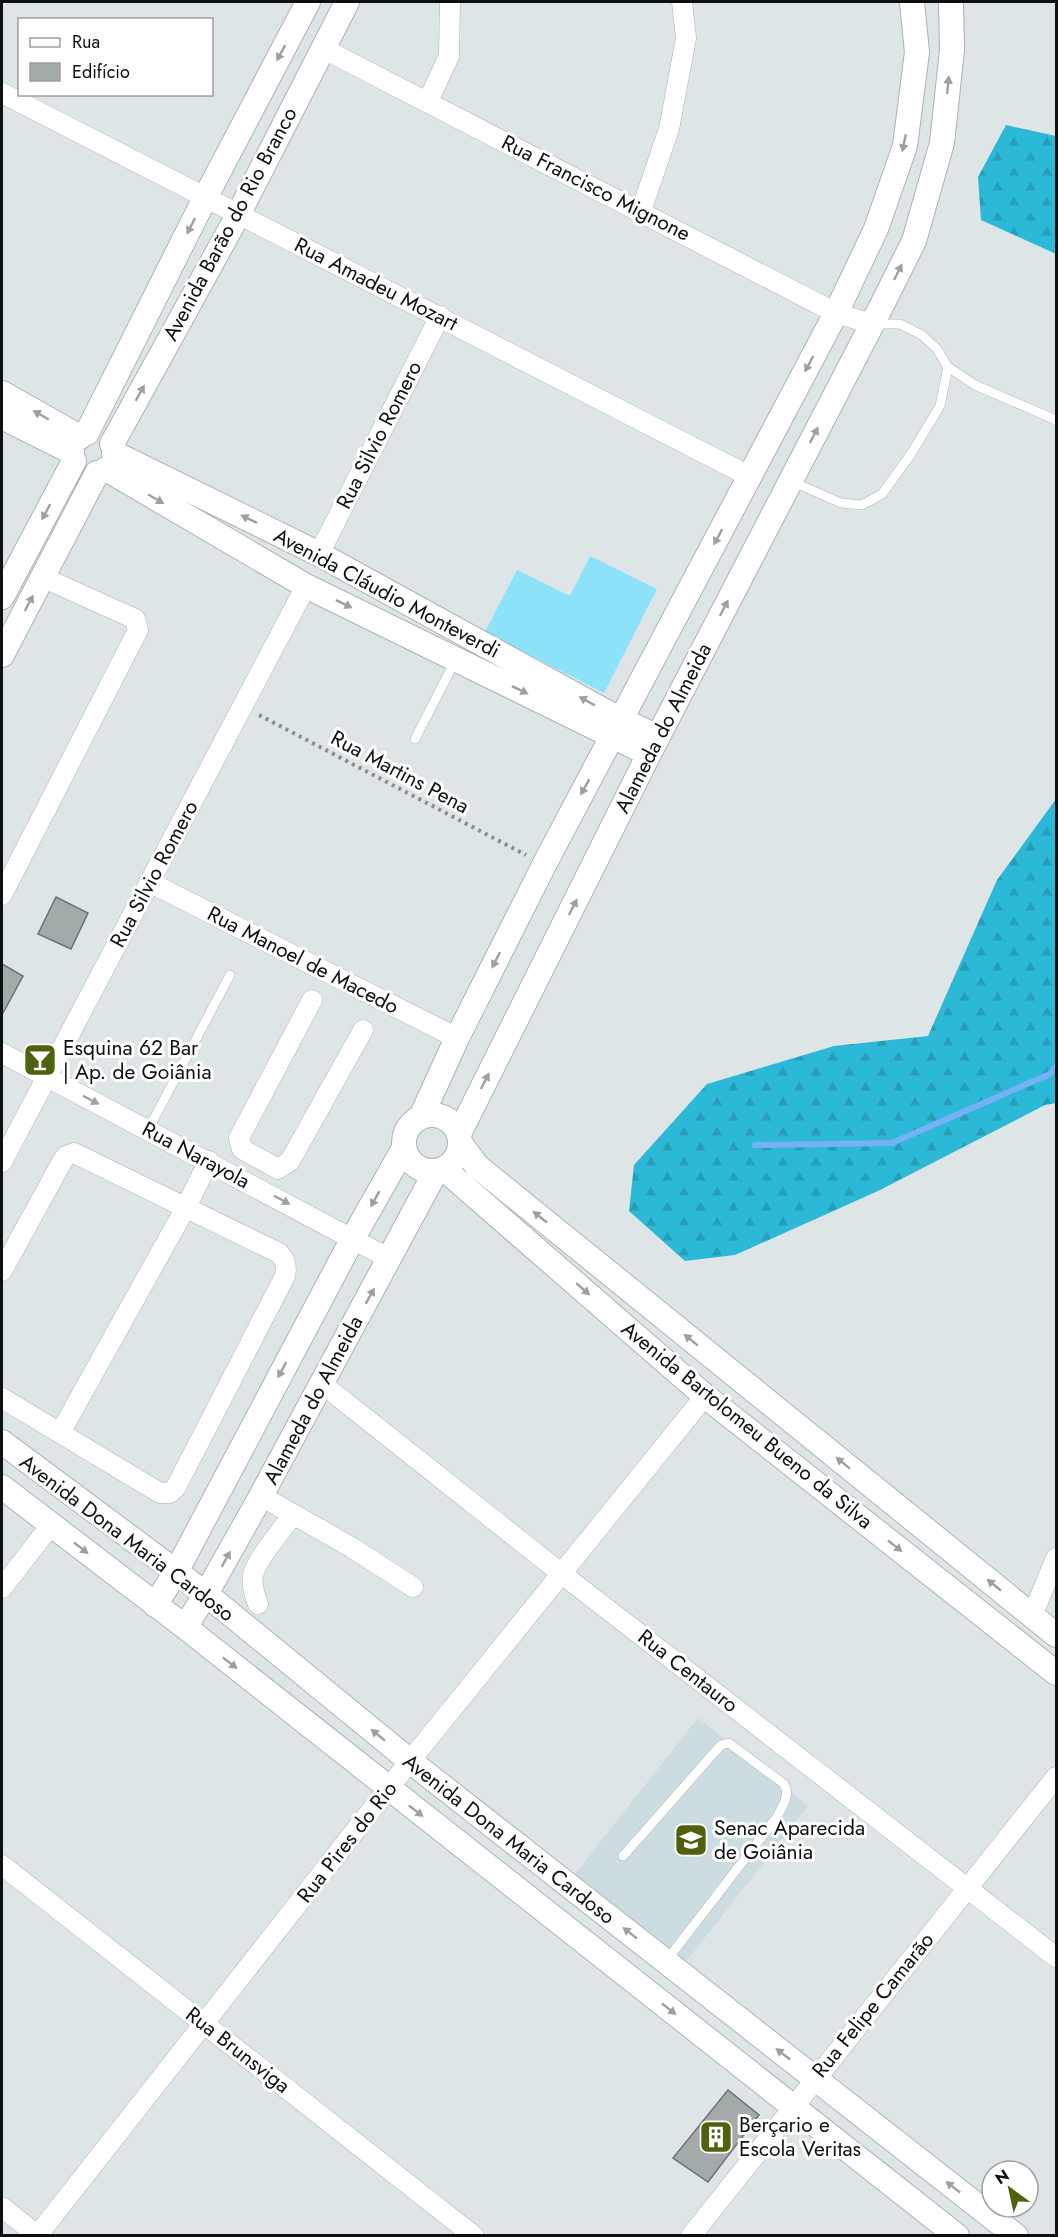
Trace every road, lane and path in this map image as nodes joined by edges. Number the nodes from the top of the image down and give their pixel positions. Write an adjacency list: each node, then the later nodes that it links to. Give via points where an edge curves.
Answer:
1 (308, 2): 10 (street, Avenida Barão do Rio Branco, one-way to 10)
2 (347, 2): 7 (street, Avenida Barão do Rio Branco)
3 (450, 2): 9 (street, via 449,56)
4 (682, 2): 11 (street, via 686,38 669,129)
5 (912, 2): 13 (street, Alameda do Almeida, one-way to 13, via 917,52 904,146 876,229)
6 (951, 2): 15 (street, Alameda do Almeida, one-way to 6, via 914,241 942,143 951,50)
7 (322, 48): 9 (street, Rua Francisco Mignone); 12 (street, Avenida Barão do Rio Branco)
8 (2, 93): 10 (street, Rua Amadeu Mozart)
9 (428, 101): 11 (street, Rua Francisco Mignone)
10 (205, 198): 12 (street, Rua Amadeu Mozart); 20 (street, Avenida Barão do Rio Branco, one-way to 20)
11 (641, 211): 13 (street, Rua Francisco Mignone)
12 (238, 215): 14 (street, Rua Amadeu Mozart); 21 (street, Avenida Barão do Rio Branco, one-way to 12)
13 (836, 313): 15 (street, Rua Francisco Mignone); 22 (street, Alameda do Almeida, one-way to 22)
14 (440, 316): 22 (street, Rua Amadeu Mozart); 24 (street, Rua Silvio Romero)
15 (872, 324): 16 (lane, via 900,324 922,335 938,349); 23 (street, Alameda do Almeida, one-way to 15)
16 (948, 368): 19 (lane, via 975,385); 23 (lane, via 940,406 882,494 862,505 840,503)
17 (2, 393): 20 (street, one-way to 17)
18 (2, 417): 20 (street)
19 (1056, 420)
20 (78, 446): 21 (street, via 83,471); 21 (street, via 102,434); 27 (street, Avenida Barão do Rio Branco, one-way to 27)
21 (107, 460): 24 (street, Avenida Cláudio Monteverdi, one-way to 21); 25 (street, Avenida Barão do Rio Branco); 26 (street, Avenida Cláudio Monteverdi, one-way to 26)
22 (749, 476): 31 (street, Alameda do Almeida, one-way to 31)
23 (791, 481): 33 (street, Alameda do Almeida, one-way to 23)
24 (319, 554): 31 (street, Avenida Cláudio Monteverdi, one-way to 24)
25 (42, 577): 28 (street, Avenida Barão do Rio Branco, one-way to 25); 36 (street, via 135,619 138,630)
26 (306, 585): 29 (street, Avenida Cláudio Monteverdi, one-way to 29); 30 (street, Rua Silvio Romero)
27 (2, 597)
28 (2, 655)
29 (456, 659): 31 (street, Avenida Cláudio Monteverdi, one-way to 31); 32 (lane)
30 (242, 706): 34 (path, Rua Martins Pena); 35 (street, Rua Silvio Romero)
31 (617, 728): 33 (street, Avenida Cláudio Monteverdi); 34 (street, Alameda do Almeida, one-way to 34)
32 (415, 740)
33 (654, 745): 45 (street, Alameda do Almeida, one-way to 33)
34 (544, 865): 40 (street, Alameda do Almeida, one-way to 40)
35 (149, 882): 40 (street, Rua Manoel de Macedo); 42 (street, Rua Silvio Romero)
36 (2, 895)
37 (230, 975): 44 (lane)
38 (312, 1000): 47 (street, via 238,1138 242,1149)
39 (363, 1030): 47 (street, via 290,1161 278,1169)
40 (457, 1038): 43 (street, Alameda do Almeida)
41 (2, 1053): 42 (street, Rua Narayola)
42 (46, 1077): 44 (street, Rua Narayola, one-way to 44); 49 (street, Rua Silvio Romero)
43 (421, 1117): 45 (street, via 436,1115 450,1121); 46 (street, via 407,1129)
44 (148, 1130): 48 (street, Rua Narayola)
45 (459, 1138): 50 (street, via 456,1158); 73 (street, Avenida Bartolomeu Bueno da Silva, one-way to 45, via 477,1166)
46 (404, 1148): 50 (street, via 409,1161 421,1170); 53 (street, Alameda do Almeida, one-way to 53)
47 (258, 1158): 51 (street)
48 (209, 1161): 51 (street, Rua Narayola); 52 (street)
49 (2, 1162)
50 (440, 1170): 54 (street, Alameda do Almeida); 57 (street, Avenida Bartolomeu Bueno da Silva, one-way to 57)
51 (248, 1182): 53 (street, Rua Narayola, one-way to 53)
52 (186, 1207): 55 (street, via 70,1154 63,1160); 59 (street); 59 (street, via 279,1253 286,1269 176,1487 170,1493 160,1493)
53 (353, 1238): 54 (street, Rua Narayola); 66 (street, Alameda do Almeida, one-way to 66)
54 (390, 1259): 56 (street, Alameda do Almeida, one-way to 54)
55 (2, 1271)
56 (321, 1383): 62 (street, Alameda do Almeida); 67 (street, Rua Centauro)
57 (705, 1396): 67 (street, Rua Pires do Rio); 76 (street, Avenida Bartolomeu Bueno da Silva, one-way to 76)
58 (2, 1398): 59 (street)
59 (60, 1433)
60 (2, 1442): 66 (street, Avenida Dona Maria Cardoso)
61 (2, 1487): 64 (street, Avenida Dona Maria Cardoso)
62 (261, 1496): 63 (street); 70 (street, Alameda do Almeida, one-way to 62)
63 (293, 1515): 68 (street); 71 (street, via 253,1575)
64 (51, 1525): 69 (street); 72 (street, Avenida Dona Maria Cardoso, one-way to 72)
65 (1056, 1558): 73 (street)
66 (176, 1572): 70 (street, Avenida Dona Maria Cardoso); 72 (street, Alameda do Almeida)
67 (562, 1574): 77 (street, Rua Pires do Rio); 82 (street, Rua Centauro)
68 (413, 1587)
69 (2, 1588)
70 (206, 1594): 74 (street, Alameda do Almeida); 77 (street, Avenida Dona Maria Cardoso, one-way to 70)
71 (258, 1604)
72 (155, 1605): 74 (street, Avenida Dona Maria Cardoso)
73 (1032, 1616): 75 (street, Avenida Bartolomeu Bueno da Silva)
74 (185, 1627): 79 (street, Avenida Dona Maria Cardoso, one-way to 79)
75 (1056, 1635)
76 (1056, 1673)
77 (410, 1761): 79 (street, Rua Pires do Rio); 84 (street, Avenida Dona Maria Cardoso, one-way to 77)
78 (1056, 1777): 82 (street, Rua Felipe Camarão)
79 (388, 1789): 85 (street, Rua Pires do Rio); 87 (street, Avenida Dona Maria Cardoso, one-way to 87)
80 (623, 1856): 84 (lane, via 721,1745 729,1743 787,1789 777,1817)
81 (2, 1865): 85 (street, Rua Brunsviga)
82 (967, 1888): 83 (street, Rua Centauro); 86 (street, Rua Felipe Camarão)
83 (1056, 1957)
84 (666, 1962): 86 (street, Avenida Dona Maria Cardoso, one-way to 84)
85 (204, 2024): 89 (street, Rua Pires do Rio); 90 (street, Rua Brunsviga)
86 (815, 2079): 87 (street, Rua Felipe Camarão); 93 (street, Avenida Dona Maria Cardoso, one-way to 86)
87 (793, 2106): 91 (street, Rua Felipe Camarão); 92 (street, Avenida Dona Maria Cardoso)
88 (2, 2207): 89 (street)
89 (37, 2235)
90 (474, 2235)
91 (691, 2235)
92 (957, 2235)
93 (1016, 2235)

